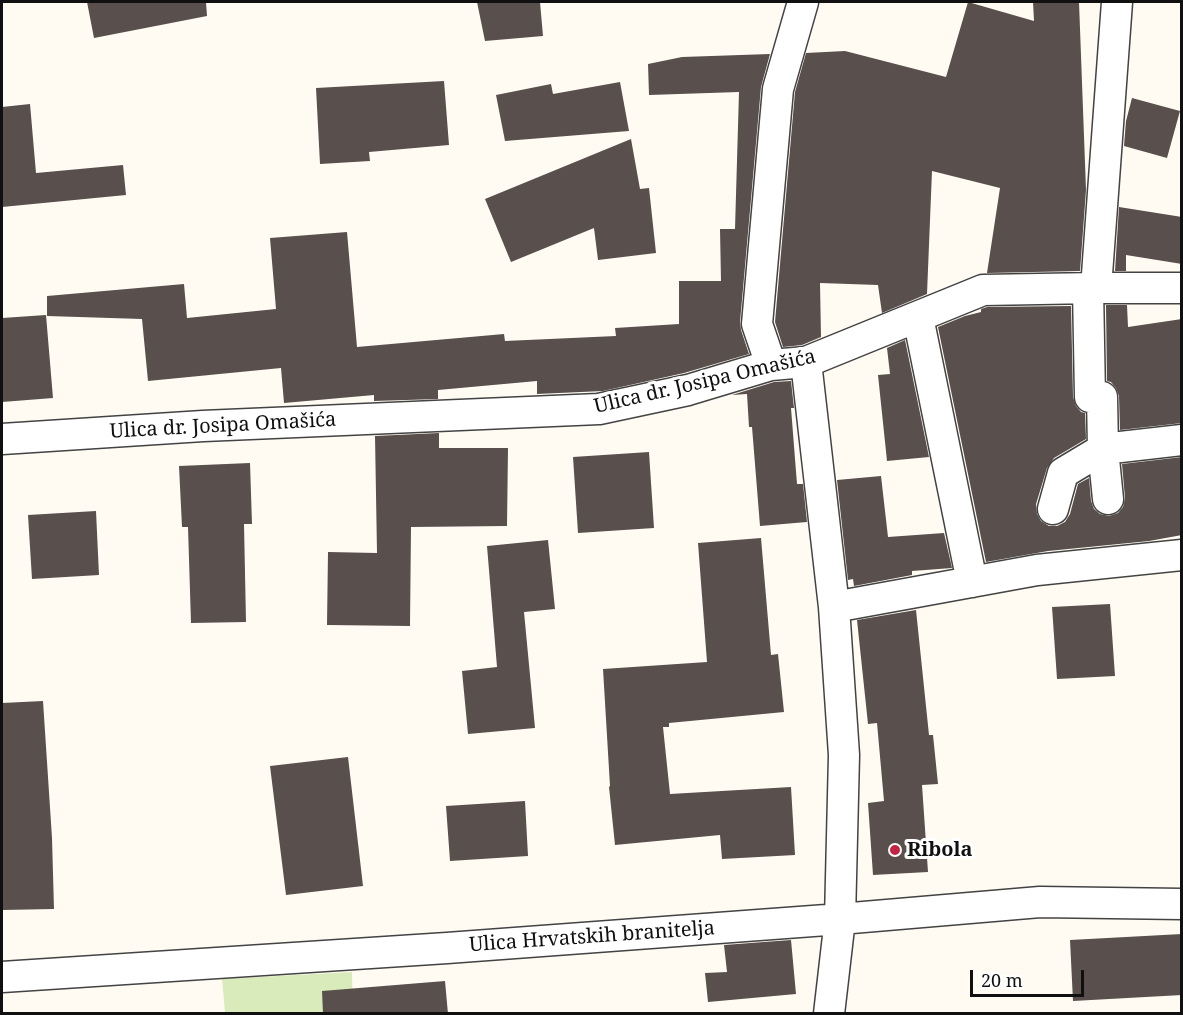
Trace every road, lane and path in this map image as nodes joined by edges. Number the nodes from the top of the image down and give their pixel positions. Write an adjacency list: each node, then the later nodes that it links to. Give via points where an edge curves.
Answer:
1 (803, 2): 7 (street, via 778,89 757,324)
2 (1117, 2): 3 (street)
3 (1092, 288): 4 (street, Ulica dr. Josipa Omašića); 5 (street, Ulica dr. Josipa Omašića, via 983,290); 10 (street, via 1090,397 1102,397)
4 (1182, 288)
5 (918, 316): 6 (street, Ulica dr. Josipa Omašića); 14 (street)
6 (806, 362): 7 (street, Ulica dr. Josipa Omašića); 15 (street)
7 (771, 365): 8 (street, Ulica dr. Josipa Omašića, via 688,390 599,409)
8 (2, 439)
9 (1182, 440): 10 (street)
10 (1103, 449): 11 (street); 12 (street, via 1064,473)
11 (1107, 499)
12 (1053, 509)
13 (1182, 555): 14 (street, via 1037,570)
14 (972, 582): 15 (street)
15 (834, 607): 17 (street, via 844,755)
16 (1182, 904): 17 (street, Ulica Hrvatskih branitelja, via 1040,902)
17 (840, 919): 18 (street, Ulica Hrvatskih branitelja); 19 (street)
18 (2, 976)
19 (829, 1014)

